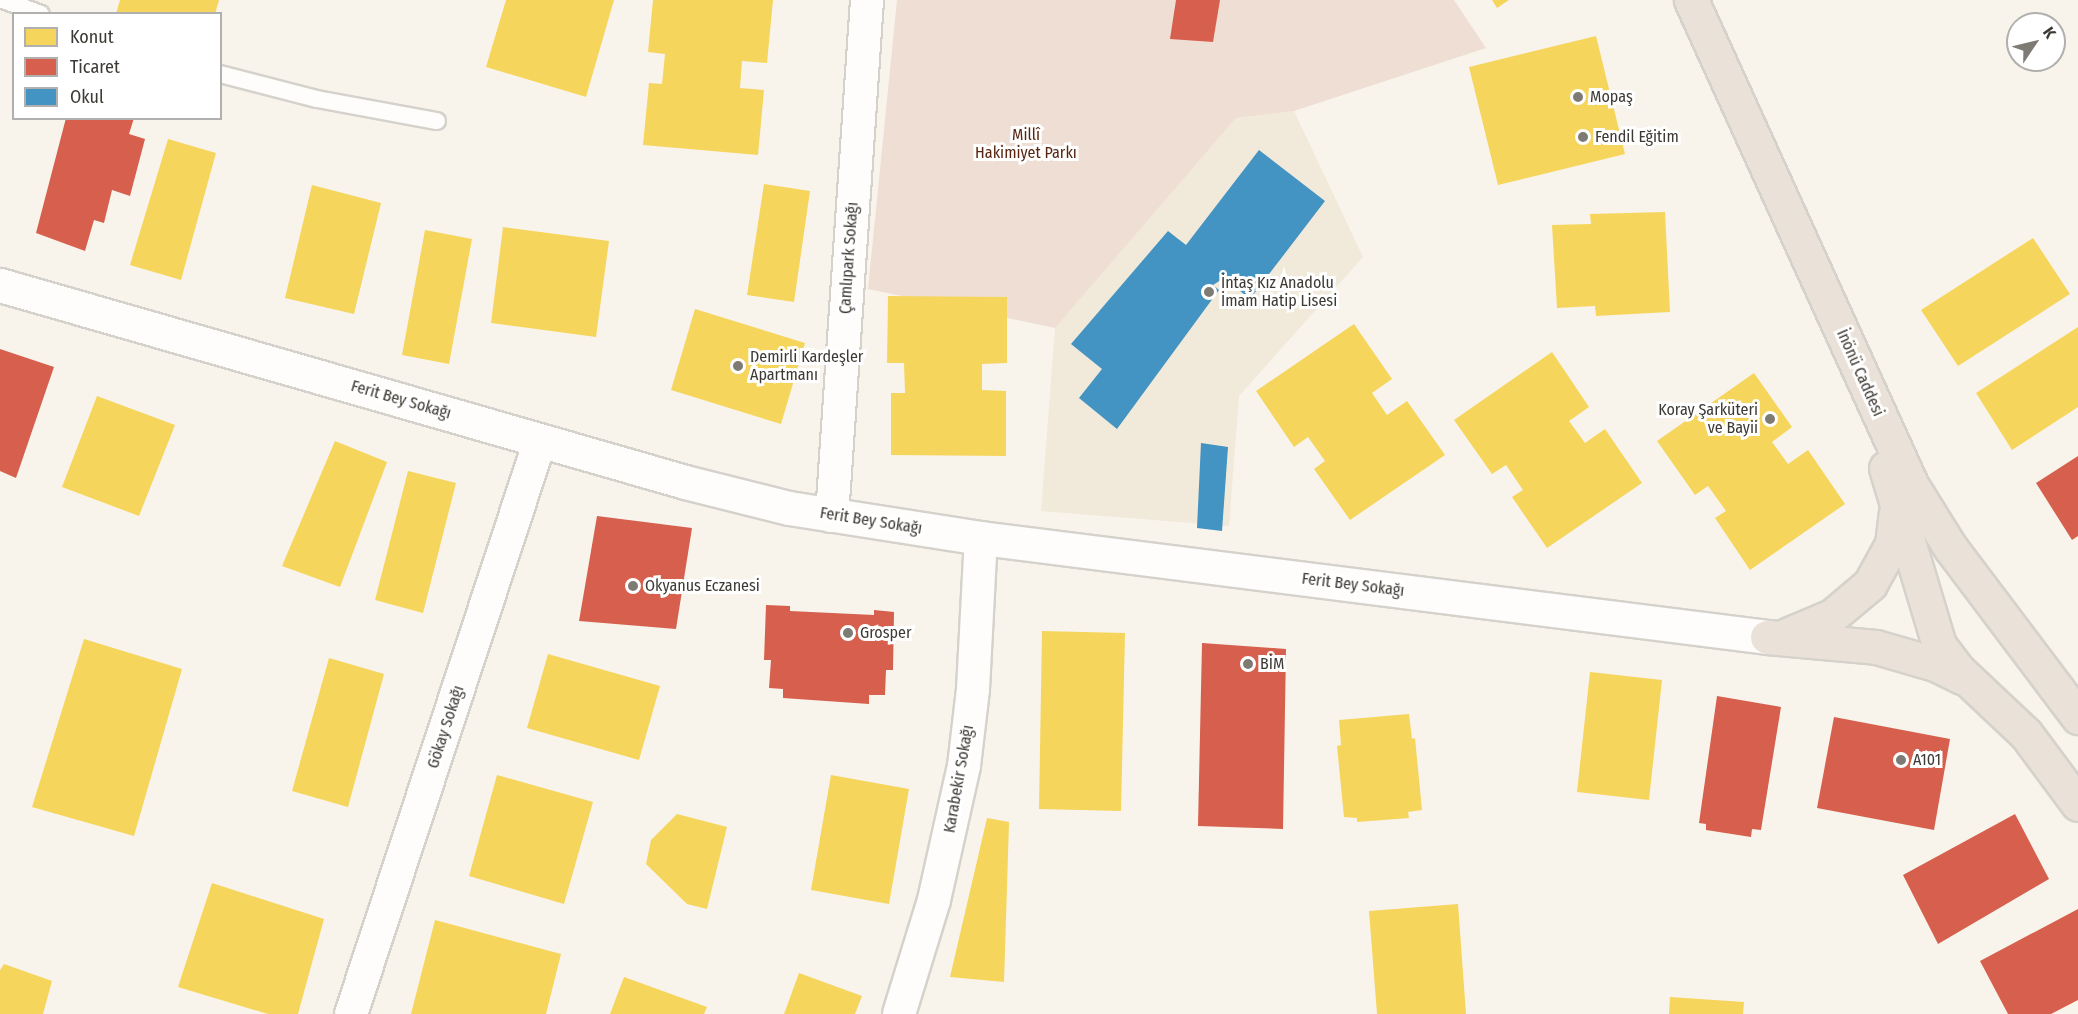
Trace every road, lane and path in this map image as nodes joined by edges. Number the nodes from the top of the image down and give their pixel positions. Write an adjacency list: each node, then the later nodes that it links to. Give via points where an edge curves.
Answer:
1 (3, 0): 4 (lane)
2 (867, 0): 11 (street, Çamlıpark Sokağı)
3 (1691, 0): 8 (main road, İnönü Caddesi)
4 (36, 12)
5 (222, 75): 6 (lane, via 317,99)
6 (437, 121)
7 (0, 285): 9 (street, Ferit Bey Sokağı)
8 (1845, 338): 10 (main road); 15 (main road, İnönü Caddesi, via 1898,460 1932,521)
9 (540, 441): 11 (street, Ferit Bey Sokağı, via 737,496); 17 (street, Gökay Sokağı)
10 (1894, 494): 13 (main road, via 1895,535 1886,560 1870,584 1848,606 1820,623 1797,633); 14 (main road, via 1933,632 1947,658)
11 (832, 516): 12 (street, Ferit Bey Sokağı)
12 (981, 538): 13 (street, Ferit Bey Sokağı); 18 (street, Karabekir Sokağı, via 973,689 964,766 934,900)
13 (1767, 637): 14 (main road, via 1891,650 1946,669)
14 (1977, 688): 16 (main road, via 2026,734)
15 (2078, 717)
16 (2078, 804)
17 (351, 1014)
18 (899, 1014)

